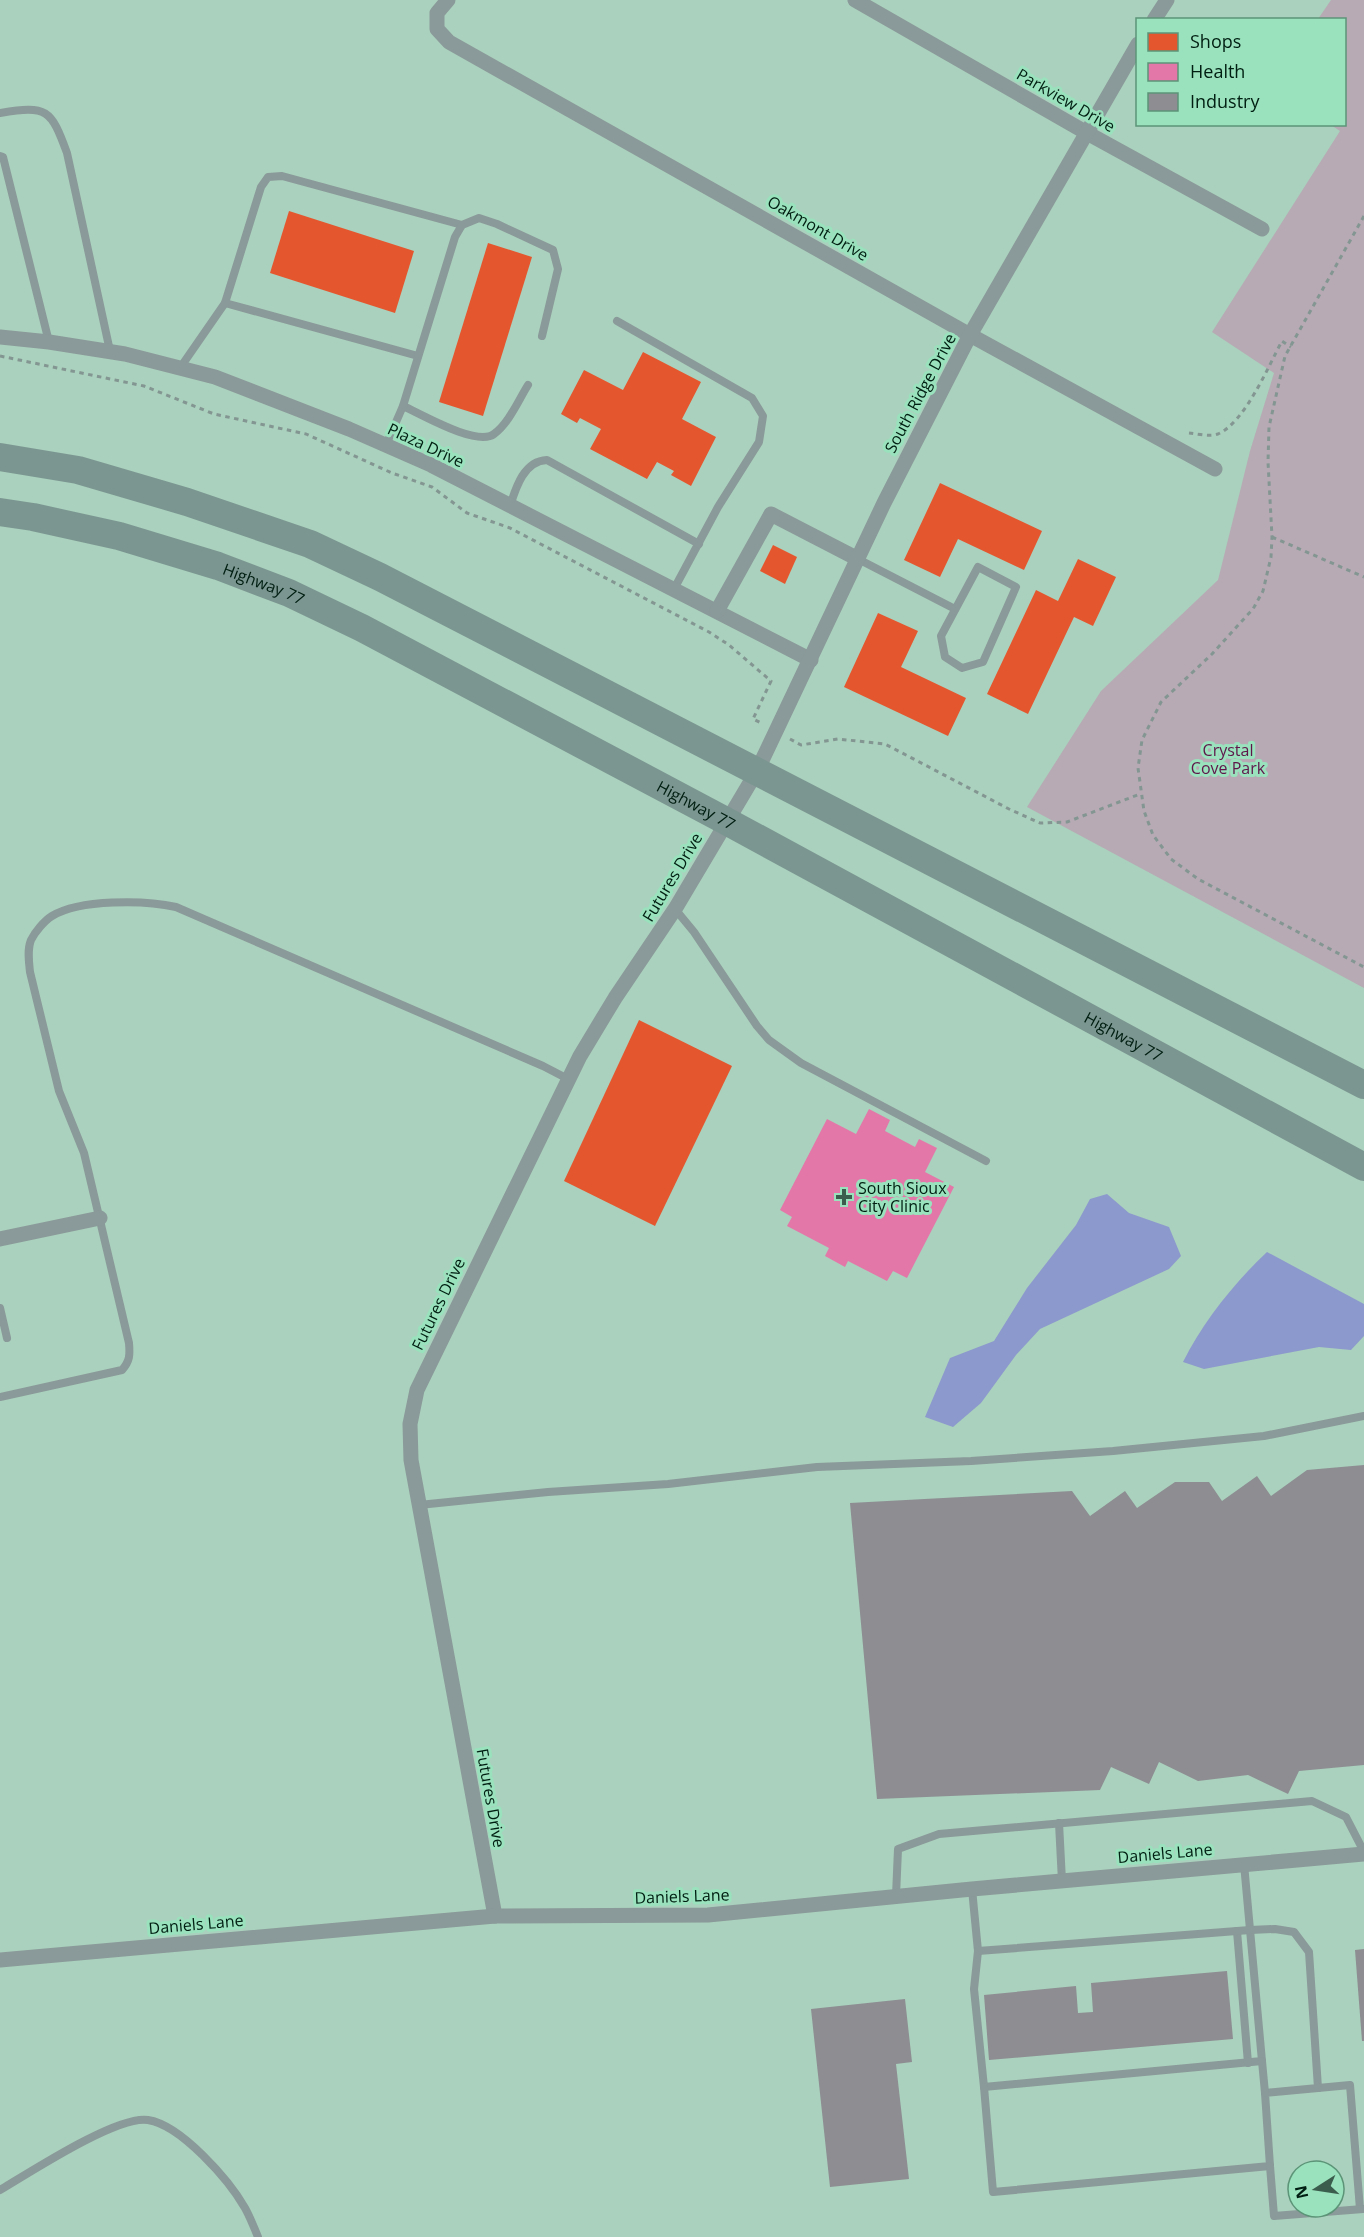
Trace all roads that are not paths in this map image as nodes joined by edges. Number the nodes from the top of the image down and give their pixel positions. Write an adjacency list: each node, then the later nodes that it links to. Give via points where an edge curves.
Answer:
1 (448, 0): 13 (street, Oakmont Drive, via 437,13 437,29 449,42)
2 (855, 0): 7 (street, Parkview Drive)
3 (1167, 0): 4 (street)
4 (1155, 18)
5 (1136, 46): 7 (street, South Ridge Drive)
6 (0, 113): 17 (lane, via 28,108 46,114 57,125 67,153)
7 (1087, 133): 10 (street, Parkview Drive); 13 (street, South Ridge Drive)
8 (0, 156): 16 (lane)
9 (462, 225): 11 (lane, via 282,177 268,177 261,187); 14 (lane, via 479,218 553,250 558,269); 18 (lane)
10 (1262, 229)
11 (225, 303): 18 (lane); 19 (lane)
12 (617, 321): 27 (lane, via 752,398 763,416 759,442)
13 (970, 335): 24 (street, Oakmont Drive); 28 (street, South Ridge Drive)
14 (542, 336)
15 (0, 337): 16 (street, Plaza Drive)
16 (49, 342): 17 (street, Plaza Drive)
17 (110, 351): 19 (street, Plaza Drive)
18 (418, 356): 21 (lane)
19 (180, 368): 22 (street, Plaza Drive, via 215,377)
20 (528, 385): 21 (lane, via 503,426 491,436 465,434)
21 (403, 406): 22 (lane)
22 (386, 445): 25 (street, Plaza Drive)
23 (0, 457): 33 (highway, via 78,470 310,544)
24 (1215, 469)
25 (510, 506): 27 (lane, via 520,476 539,460 547,460); 29 (street, Plaza Drive)
26 (0, 512): 34 (highway, Highway 77, via 119,536 218,566 289,593 436,665)
27 (699, 544): 29 (lane)
28 (858, 558): 30 (lane); 31 (street, via 771,514); 32 (street, South Ridge Drive)
29 (674, 589): 31 (street, Plaza Drive)
30 (955, 609): 30 (lane, via 978,567 1016,587 983,662 962,668 945,657 941,636)
31 (717, 612): 32 (street, Plaza Drive)
32 (811, 660): 33 (street, South Ridge Drive)
33 (756, 771): 34 (street, Futures Drive); 37 (highway)
34 (726, 821): 35 (street, Futures Drive); 39 (highway, Highway 77)
35 (675, 909): 36 (street, Futures Drive, via 602,1018); 38 (lane, via 769,1040 801,1063)
36 (567, 1079): 40 (lane, via 176,907 135,902 75,908 52,916 36,931 28,954 59,1091 84,1153); 46 (street, Futures Drive, via 417,1390 409,1430)
37 (1364, 1085)
38 (986, 1161)
39 (1364, 1167)
40 (100, 1218): 41 (street); 44 (lane, via 129,1343 129,1362 122,1370)
41 (0, 1239)
42 (0, 1308): 43 (lane)
43 (7, 1338)
44 (0, 1397)
45 (1364, 1416): 46 (lane, via 1264,1436 1113,1451 817,1467)
46 (419, 1505): 53 (street, Futures Drive)
47 (1059, 1823): 48 (lane, via 1312,1801 1346,1817); 50 (lane); 52 (lane, via 939,1834 898,1849)
48 (1364, 1853): 49 (street, Daniels Lane)
49 (1244, 1864): 50 (street, Daniels Lane); 54 (lane)
50 (1062, 1881): 51 (street, Daniels Lane)
51 (972, 1888): 52 (street, Daniels Lane); 56 (lane)
52 (896, 1896): 53 (street, Daniels Lane, via 708,1915)
53 (495, 1916): 57 (street, Daniels Lane)
54 (1250, 1930): 55 (lane); 58 (lane); 61 (lane, via 1294,1932 1309,1952)
55 (1237, 1931): 56 (lane); 59 (lane)
56 (978, 1951): 60 (lane, via 974,1989)
57 (0, 1960)
58 (1262, 2061): 59 (lane); 62 (lane)
59 (1248, 2063): 60 (lane)
60 (984, 2087): 63 (lane, via 993,2192)
61 (1318, 2088): 62 (lane); 65 (lane, via 1350,2085)
62 (1265, 2093): 63 (lane)
63 (1270, 2166): 65 (lane, via 1274,2216)
64 (0, 2190): 66 (lane, via 87,2140 116,2126 147,2119 171,2128 206,2157 244,2206)
65 (1362, 2209)
66 (258, 2237)

